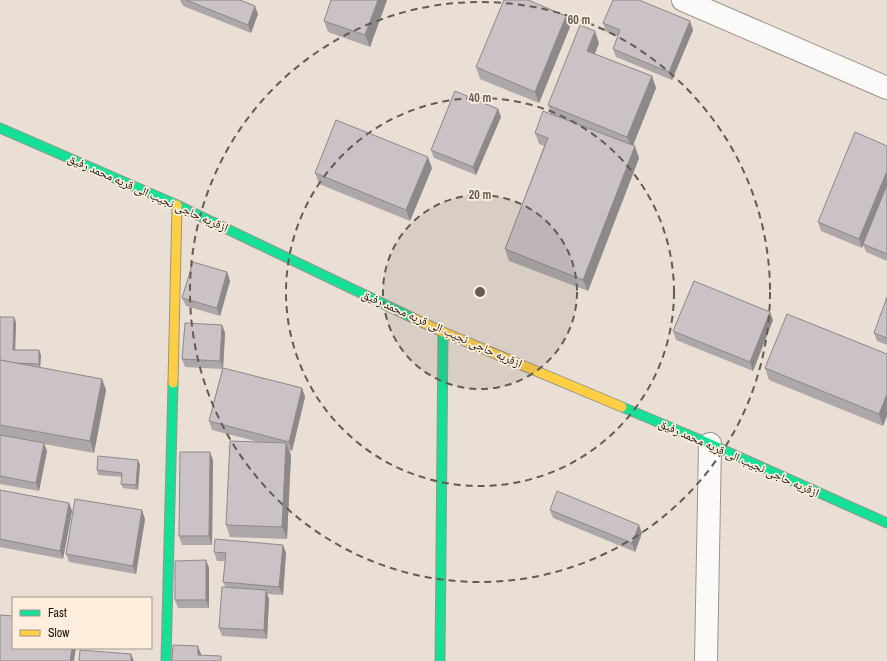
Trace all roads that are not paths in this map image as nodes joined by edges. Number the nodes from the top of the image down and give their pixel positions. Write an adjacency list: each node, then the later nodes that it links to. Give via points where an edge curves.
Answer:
1 (683, 0): 2 (street)
2 (887, 88)
3 (0, 128): 4 (street, ازقریه حاجی نجیب الی قریه محمد رفیق)
4 (177, 205): 5 (street, ازقریه حاجی نجیب الی قریه محمد رفیق); 8 (street)
5 (443, 332): 6 (street, ازقریه حاجی نجیب الی قریه محمد رفیق); 9 (street)
6 (710, 444): 7 (street, ازقریه حاجی نجیب الی قریه محمد رفیق); 10 (street)
7 (887, 523)
8 (166, 661)
9 (440, 661)
10 (706, 661)

